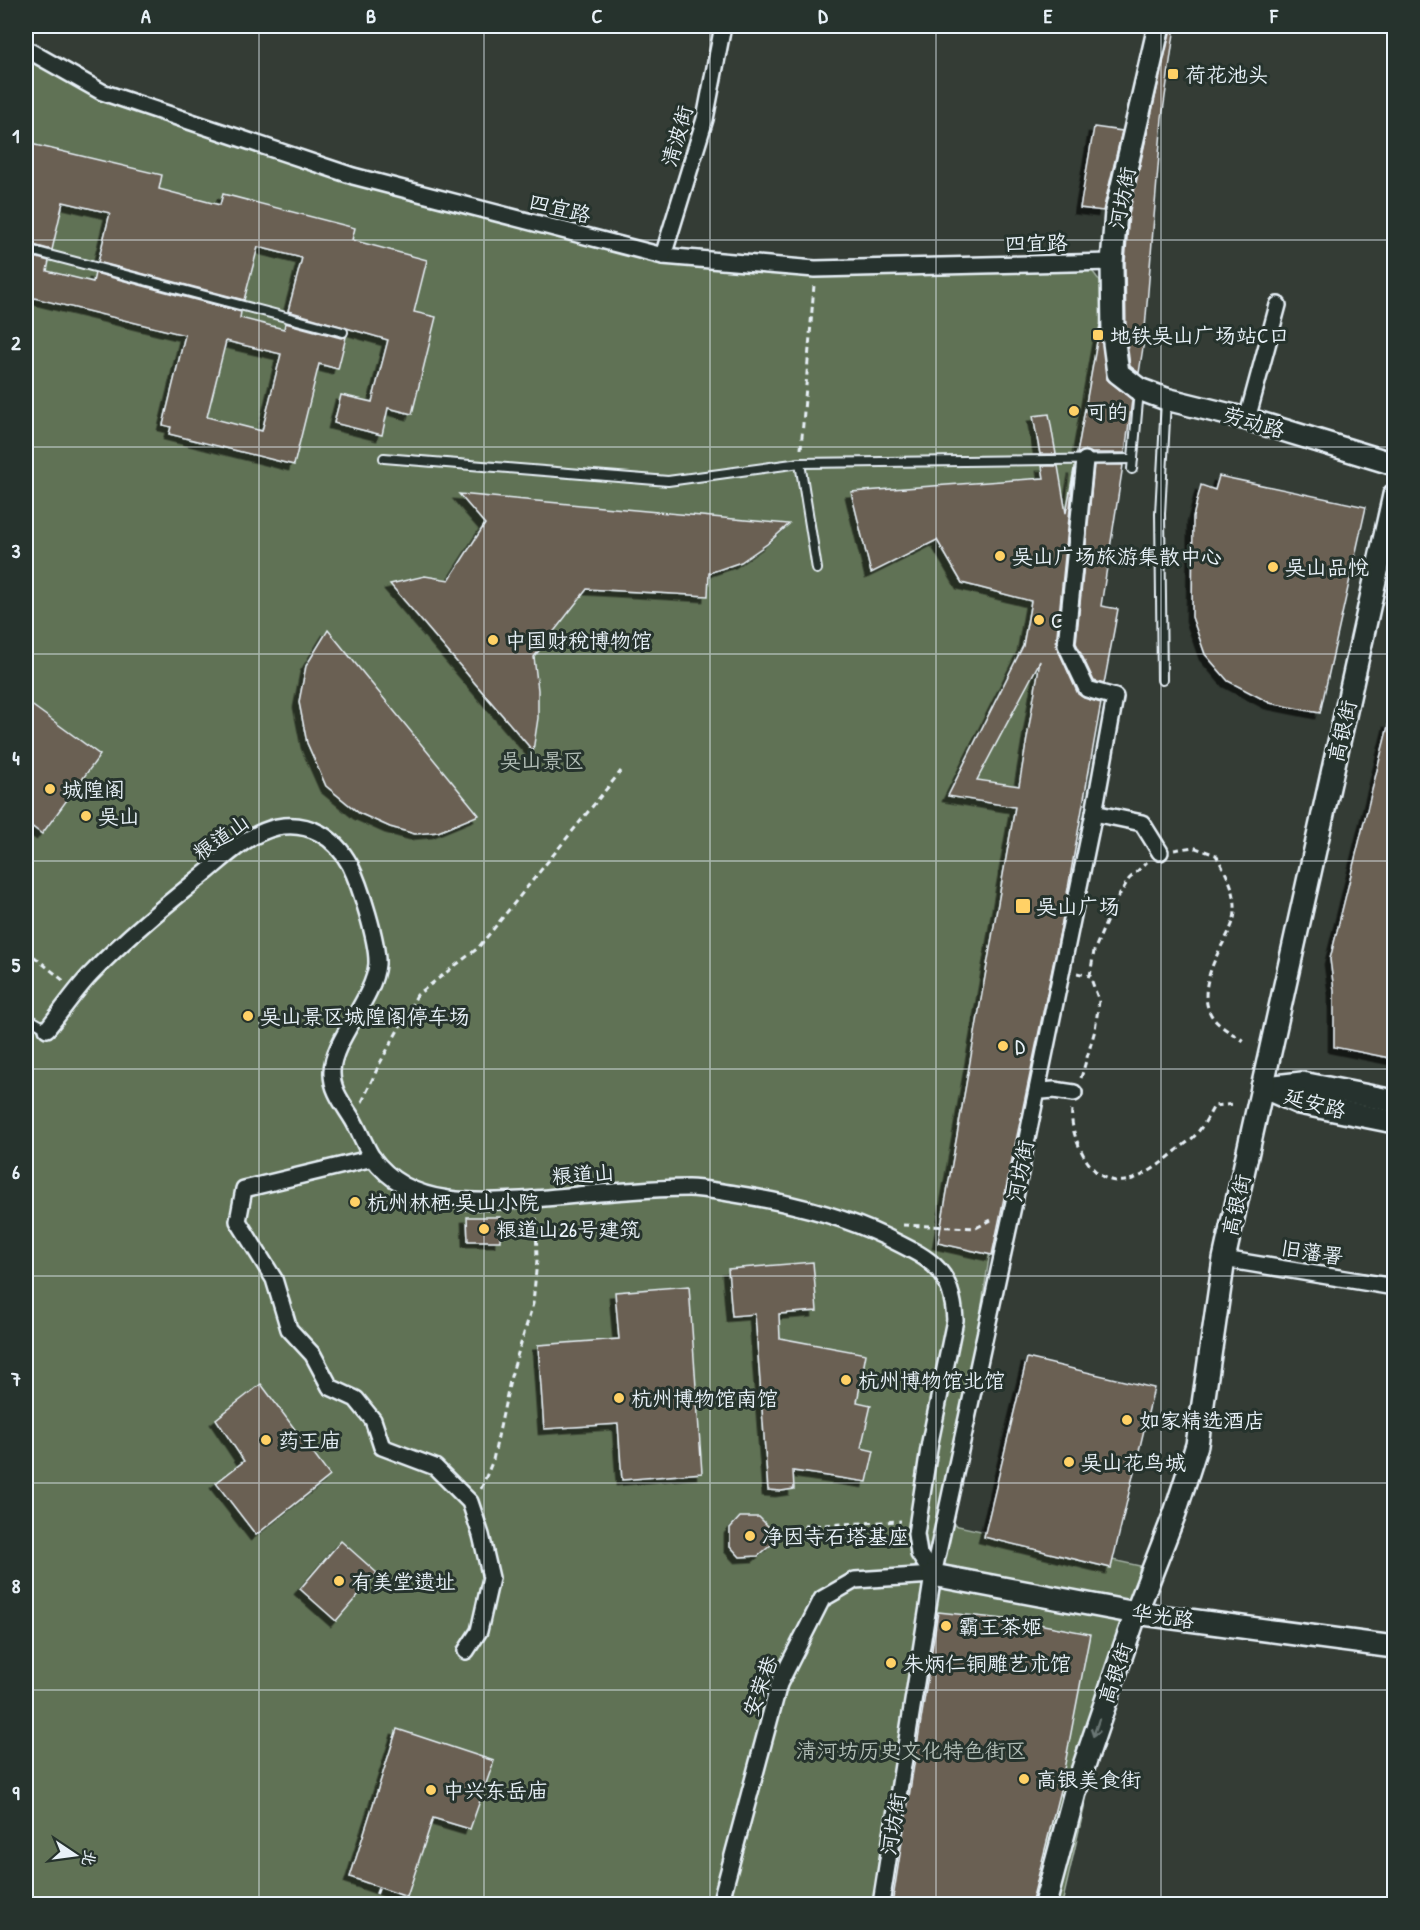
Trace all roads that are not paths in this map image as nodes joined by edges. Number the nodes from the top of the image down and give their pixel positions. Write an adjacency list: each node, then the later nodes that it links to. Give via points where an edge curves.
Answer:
1 (723, 26): 5 (street, 清波街, via 705,119)
2 (1159, 26): 6 (street, 河坊街, via 1116,213)
3 (27, 55): 5 (street, 四宜路, via 102,92 353,176)
4 (26, 249): 8 (lane)
5 (663, 256): 6 (street, 四宜路, via 815,269)
6 (1112, 262): 9 (street, 河坊街)
7 (1278, 305): 12 (street)
8 (343, 332)
9 (1118, 373): 10 (street, 劳动路)
10 (1139, 388): 11 (street, 劳动路); 15 (lane)
11 (1166, 399): 12 (street, 劳动路); 21 (lane, via 1160,514)
12 (1247, 419): 17 (street, 劳动路)
13 (384, 458): 16 (lane, via 668,481)
14 (1085, 459): 15 (lane); 16 (lane); 22 (street, 河坊街, via 1066,645 1087,689 1115,697)
15 (1133, 459): 18 (lane)
16 (800, 463): 20 (lane)
17 (1395, 464)
18 (1132, 469)
19 (1395, 495): 26 (street, 高银街)
20 (817, 569)
21 (1162, 680)
22 (1094, 813): 23 (street, via 1142,823); 34 (street, 河坊街)
23 (1160, 852)
24 (26, 1017): 25 (lane)
25 (47, 1029): 31 (street, 粮道山, via 88,977 160,909 256,835 279,827 324,834 342,849 354,874 377,963 369,990 338,1049 332,1070 337,1095)
26 (1262, 1087): 29 (street, 延安路, via 1302,1083); 30 (street, 延安路, via 1299,1103); 32 (street, 高银街)
27 (1042, 1091): 28 (street)
28 (1074, 1094)
29 (1395, 1101)
30 (1395, 1122)
31 (373, 1158): 34 (street, 粮道山, via 399,1183 424,1194 451,1199 691,1188 784,1202 864,1226 936,1266 949,1282 955,1320 916,1534 919,1554); 37 (street, via 244,1189 238,1221 274,1279 289,1329 313,1354 330,1387 356,1399 373,1420 382,1447 435,1467 470,1502 491,1578 479,1631)
32 (1224, 1259): 33 (street, 旧藩署); 35 (street, 高银街, via 1197,1445)
33 (1395, 1287)
34 (933, 1575): 35 (street, 华光路); 38 (street, 安荣巷, via 855,1580 822,1599 779,1684); 40 (street, 河坊街)
35 (1136, 1613): 36 (street, 华光路); 41 (street, 高银街, one-way to 41, via 1075,1792)
36 (1395, 1647)
37 (466, 1651)
38 (721, 1903): 39 (street)
39 (743, 1905)
40 (881, 1905)
41 (1045, 1905)

